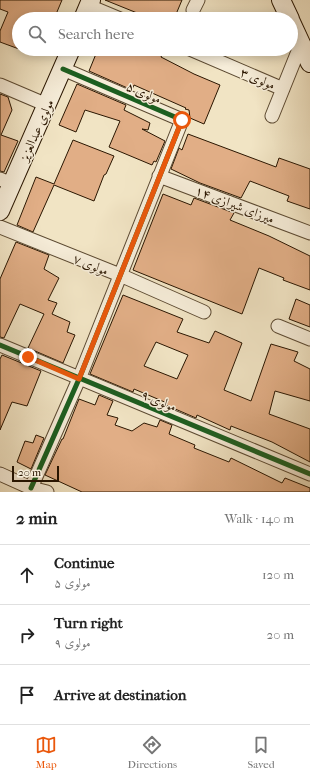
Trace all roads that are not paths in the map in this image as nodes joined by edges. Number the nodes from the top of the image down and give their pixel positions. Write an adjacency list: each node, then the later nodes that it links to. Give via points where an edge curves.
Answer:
1 (281, 0): 4 (main road)
2 (88, 8): 3 (street)
3 (100, 12)
4 (287, 12)
5 (298, 37): 6 (main road)
6 (301, 44): 7 (street); 11 (main road)
7 (298, 52)
8 (68, 56): 12 (main road, مولوی عبدالعزیز)
9 (206, 56): 14 (street, مولوی ۳)
10 (296, 56): 14 (street)
11 (310, 63)
12 (63, 69): 15 (main road, مولوی عبدالعزیز); 17 (street, مولوی ۵, via 182,120)
13 (0, 85): 15 (street)
14 (283, 89): 16 (street)
15 (46, 105): 18 (main road, مولوی عبدالعزیز)
16 (272, 116)
17 (159, 176): 21 (street, میرزای شیرازی ۱۴); 22 (street, مولوی ۵)
18 (6, 182): 19 (main road, مولوی عبدالعزیز)
19 (0, 211)
20 (0, 227): 22 (street, مولوی ۷)
21 (310, 233)
22 (120, 275): 23 (street, مولوی ۷); 27 (street, مولوی ۵)
23 (204, 312)
24 (278, 326): 25 (street)
25 (310, 339)
26 (0, 345): 27 (street, مولوی ۹)
27 (79, 379): 29 (street, مولوی ۹); 30 (street, مولوی ۵)
28 (0, 474): 30 (street)
29 (310, 474)
30 (31, 488): 31 (street)
31 (47, 492)

